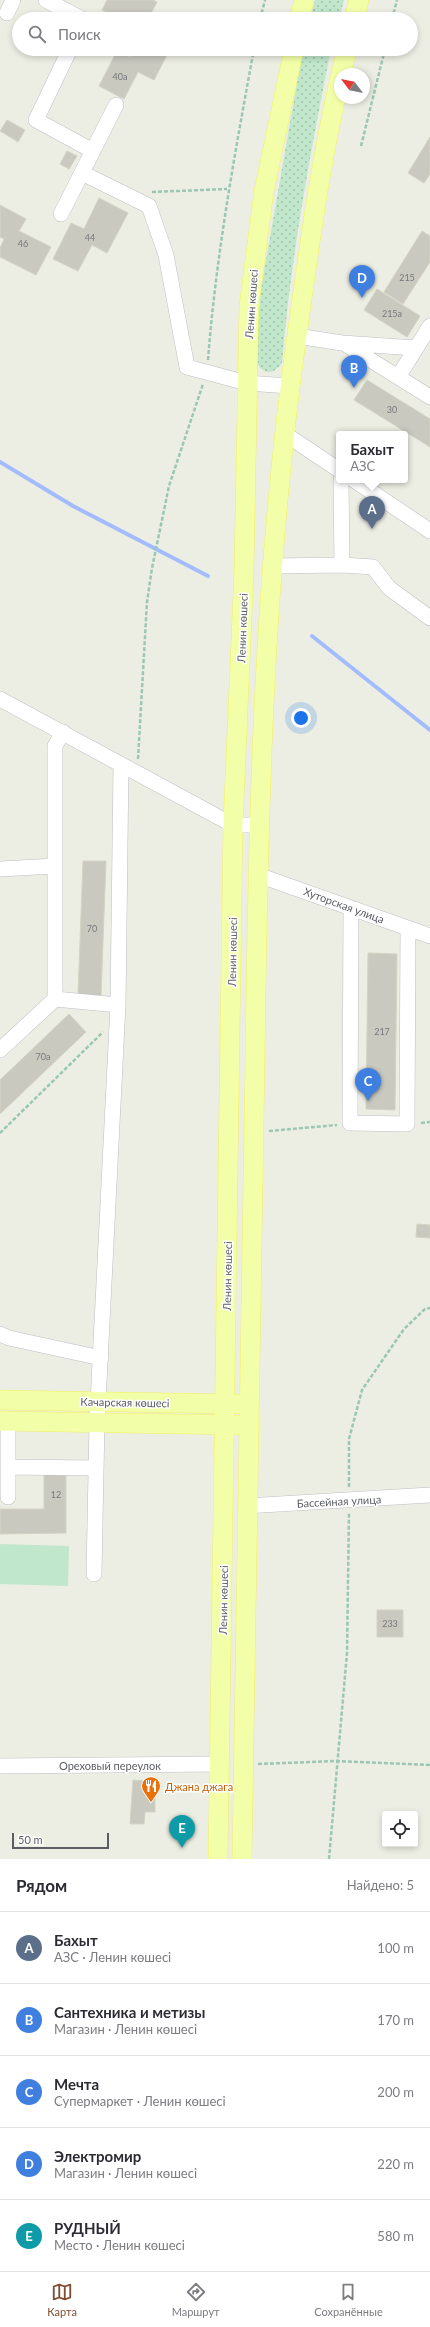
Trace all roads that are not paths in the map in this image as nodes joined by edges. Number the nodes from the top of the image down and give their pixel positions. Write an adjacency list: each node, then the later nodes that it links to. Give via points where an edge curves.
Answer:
1 (46, 0): 4 (street)
2 (304, 0): 5 (main road)
3 (358, 0): 6 (main road)
4 (69, 12)
5 (301, 12)
6 (355, 12)
7 (67, 56): 13 (street, via 36,120)
8 (293, 56): 21 (main road, Ленин көшесі, via 264,191 249,306)
9 (345, 56): 10 (main road)
10 (342, 68)
11 (334, 103): 17 (main road, Ленин көшесі, via 310,234)
12 (116, 105): 13 (street)
13 (93, 151): 14 (street)
14 (82, 173): 15 (street); 21 (street, via 149,206 166,255 187,367)
15 (61, 214)
16 (430, 326): 19 (street)
17 (297, 336): 18 (street); 22 (main road, Ленин көшесі)
18 (342, 342): 19 (street); 20 (street)
19 (416, 348): 20 (street)
20 (398, 377): 23 (street)
21 (247, 383): 22 (street); 35 (main road, Ленин көшесі, via 244,570)
22 (289, 386): 24 (main road, Ленин көшесі)
23 (430, 397)
24 (285, 434): 25 (street); 30 (main road, Ленин көшесі)
25 (336, 468)
26 (341, 483): 29 (street)
27 (358, 483): 28 (street)
28 (430, 531)
29 (342, 565): 30 (street); 31 (street, via 373,567 389,588)
30 (273, 566): 36 (main road, Ленин көшесі)
31 (430, 618)
32 (0, 700): 33 (street)
33 (63, 732): 34 (street); 37 (street, via 55,746)
34 (121, 765): 35 (street); 44 (street)
35 (233, 825): 36 (street); 50 (main road, Ленин көшесі)
36 (258, 825): 39 (main road, Ленин көшесі)
37 (55, 866): 38 (street); 43 (street)
38 (0, 868)
39 (258, 874): 40 (street, Хуторская улица); 51 (main road, Ленин көшесі)
40 (351, 908): 41 (street, Хуторская улица); 41 (street, via 350,1123 407,1124)
41 (408, 928): 42 (street, Хуторская улица)
42 (430, 936)
43 (55, 1000): 44 (street); 45 (street)
44 (118, 1012): 47 (street)
45 (0, 1050)
46 (0, 1334): 47 (street)
47 (101, 1358): 49 (street)
48 (0, 1400): 49 (main road, Качарская көшесі)
49 (98, 1402): 50 (main road, Качарская көшесі); 53 (street)
50 (226, 1403): 51 (main road, Качарская көшесі); 54 (main road, Ленин көшесі)
51 (250, 1404): 55 (main road, Ленин көшесі)
52 (4, 1421): 53 (main road, Качарская көшесі); 56 (street)
53 (97, 1422): 54 (main road, Качарская көшесі); 57 (street)
54 (225, 1424): 55 (main road, Качарская көшесі); 62 (main road, Ленин көшесі)
55 (249, 1425): 60 (main road, Ленин көшесі)
56 (8, 1467): 57 (street); 59 (street)
57 (96, 1468): 61 (street)
58 (430, 1495): 60 (street, Бассейная улица)
59 (8, 1497)
60 (247, 1506): 65 (main road, Ленин көшесі)
61 (94, 1574)
62 (220, 1764): 63 (street, Ореховый переулок); 64 (main road, Ленин көшесі)
63 (0, 1766)
64 (218, 1859)
65 (242, 1859)

